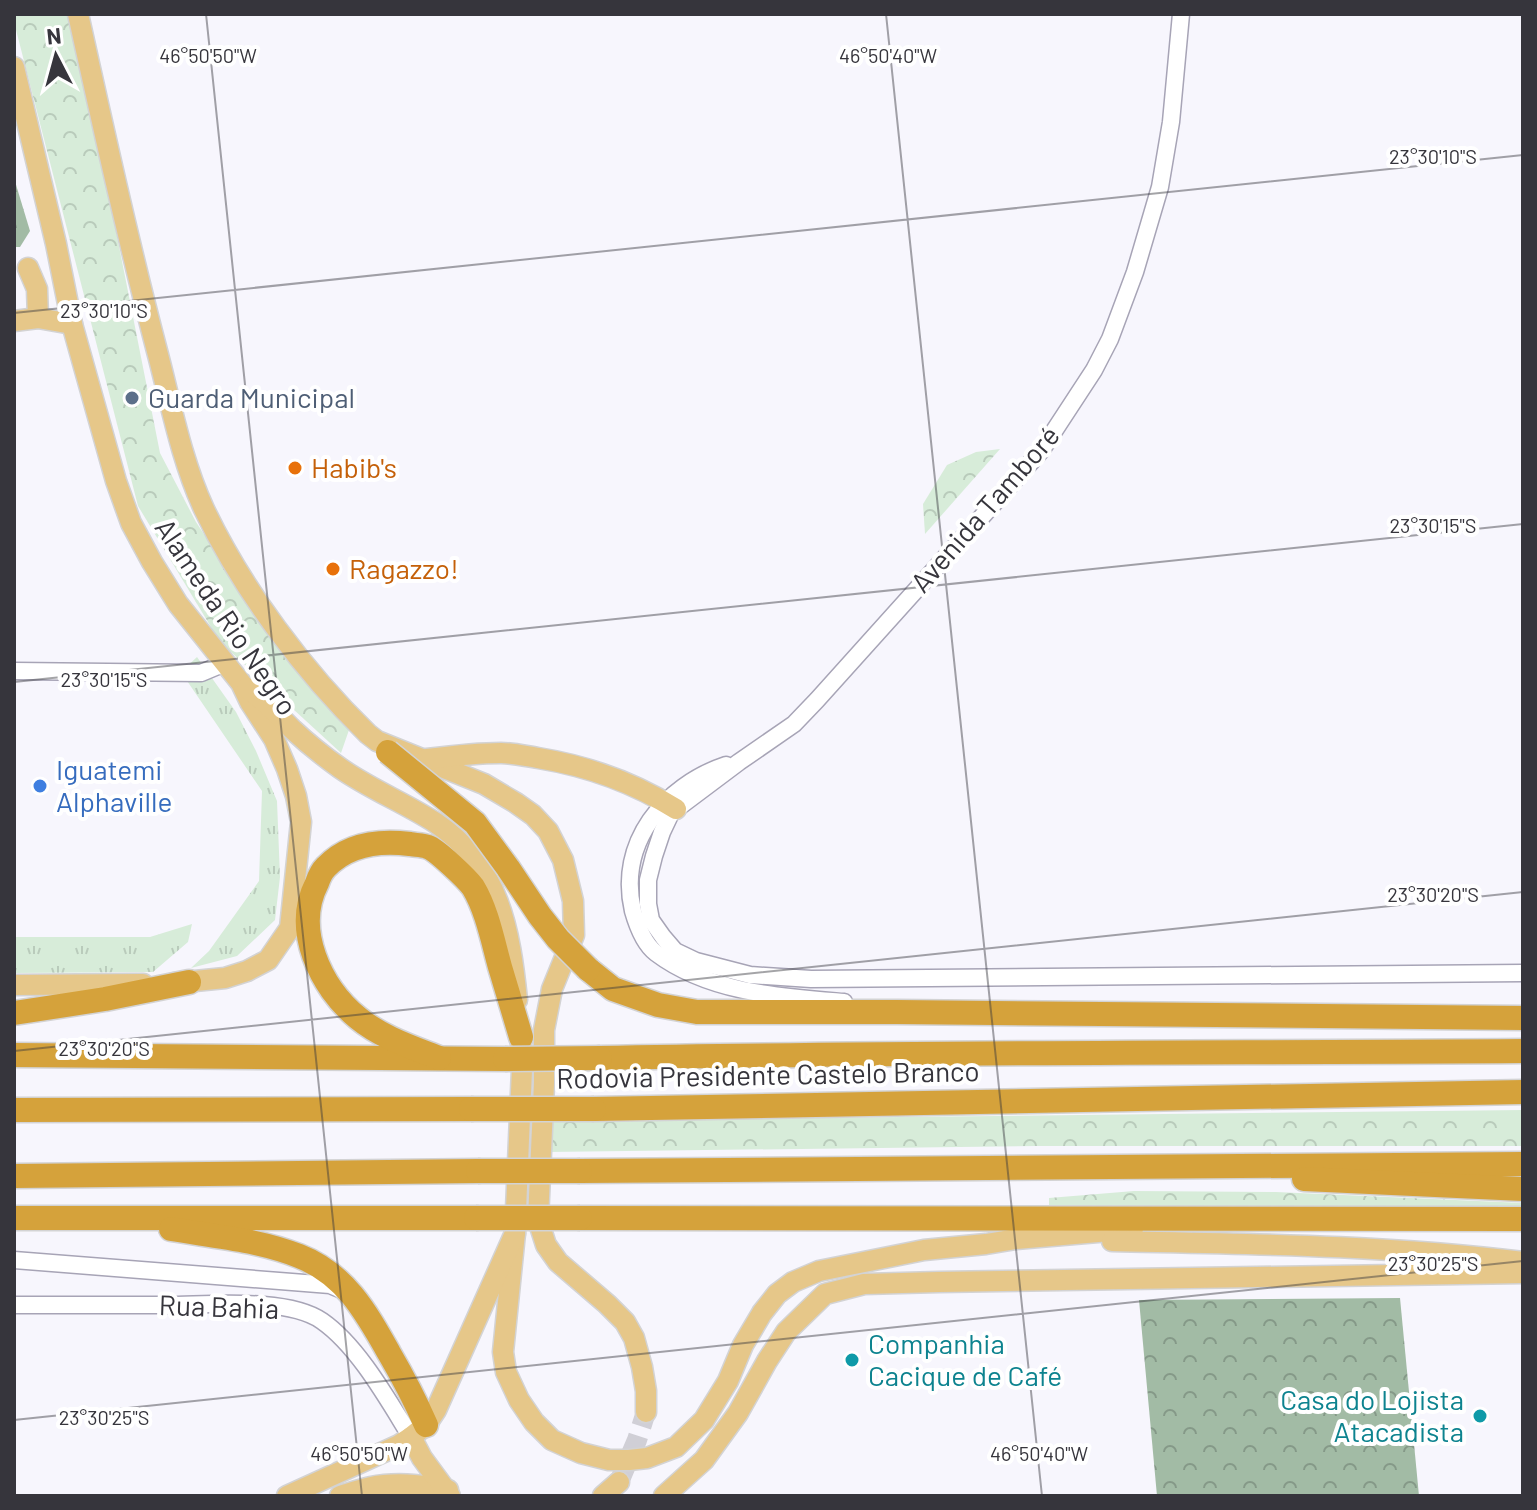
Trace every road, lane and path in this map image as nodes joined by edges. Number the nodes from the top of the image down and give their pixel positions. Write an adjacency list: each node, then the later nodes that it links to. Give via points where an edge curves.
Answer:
1 (78, 14): 12 (main road, Alameda Rio Negro, via 177,432 203,507 240,572 298,654)
2 (1181, 14): 14 (street, Avenida Tamboré, via 1160,187 1135,272 1094,370 1033,459 794,724)
3 (14, 67): 4 (main road, Alameda Rio Negro)
4 (56, 244): 5 (main road); 8 (main road, Alameda Rio Negro)
5 (21, 270): 6 (main road, via 37,289)
6 (38, 318): 7 (main road); 8 (main road)
7 (14, 321)
8 (72, 324): 9 (main road, Alameda Rio Negro, via 131,523 178,604)
9 (225, 663): 10 (street, via 201,673); 11 (main road, Alameda Rio Negro)
10 (14, 671)
11 (241, 683): 16 (main road, Alameda Rio Negro, via 274,739 296,796 301,822 290,928 268,960 225,978); 21 (main road, via 323,757 437,824 473,857 500,904 513,957)
12 (383, 747): 13 (main road); 18 (highway, bridge, via 475,823 558,939 613,989 697,1012)
13 (421, 760): 14 (main road, via 503,753 565,762 616,778); 42 (main road, via 484,784 516,803 548,831 563,860 574,935 552,989 544,1030 538,1220 558,1262 625,1322 634,1338)
14 (670, 805): 15 (street, via 648,880 651,920 675,951 750,975 911,979); 18 (street, via 645,827 631,876 636,924 652,951 680,970 735,989)
15 (1523, 973)
16 (189, 982): 17 (main road); 19 (highway)
17 (14, 985)
18 (897, 1012): 20 (highway)
19 (14, 1013)
20 (1523, 1018)
21 (521, 1037): 24 (highway, via 489,925 472,886 428,847 365,843 324,869 313,890 307,915 316,963 355,1016 371,1028); 35 (main road)
22 (1523, 1051): 24 (highway, bridge)
23 (14, 1055): 24 (highway)
24 (449, 1058)
25 (1523, 1092): 26 (highway, Rodovia Presidente Castelo Branco, bridge, via 594,1109)
26 (14, 1110)
27 (1523, 1164): 28 (highway)
28 (1130, 1165): 29 (highway, bridge); 30 (highway, via 1310,1180)
29 (14, 1176)
30 (1523, 1189)
31 (102, 1217): 32 (highway); 33 (highway, bridge); 40 (highway, via 271,1246 325,1269)
32 (14, 1218)
33 (1283, 1219): 34 (highway); 36 (main road)
34 (1523, 1219)
35 (515, 1233): 36 (main road, via 503,1352 506,1372 519,1400 552,1440 609,1460 647,1458 676,1447 704,1420 762,1313 793,1282 819,1271 909,1253); 43 (main road, via 436,1410)
36 (1016, 1239): 38 (main road, via 1297,1245)
37 (14, 1260): 40 (street, via 330,1285)
38 (1523, 1262)
39 (1523, 1273): 52 (main road, via 924,1282 864,1284 825,1294 786,1332 704,1460)
40 (352, 1293): 43 (highway, via 412,1393)
41 (14, 1305): 43 (street, Rua Bahia, via 262,1306 307,1312 344,1341)
42 (646, 1412)
43 (418, 1431): 44 (main road); 47 (main road, via 422,1458)
44 (371, 1458): 46 (main road); 48 (main road)
45 (619, 1482): 51 (main road)
46 (370, 1487): 47 (main road, via 408,1484); 49 (main road)
47 (446, 1492): 50 (main road)
48 (287, 1496)
49 (340, 1496)
50 (463, 1496)
51 (603, 1496)
52 (664, 1496)

